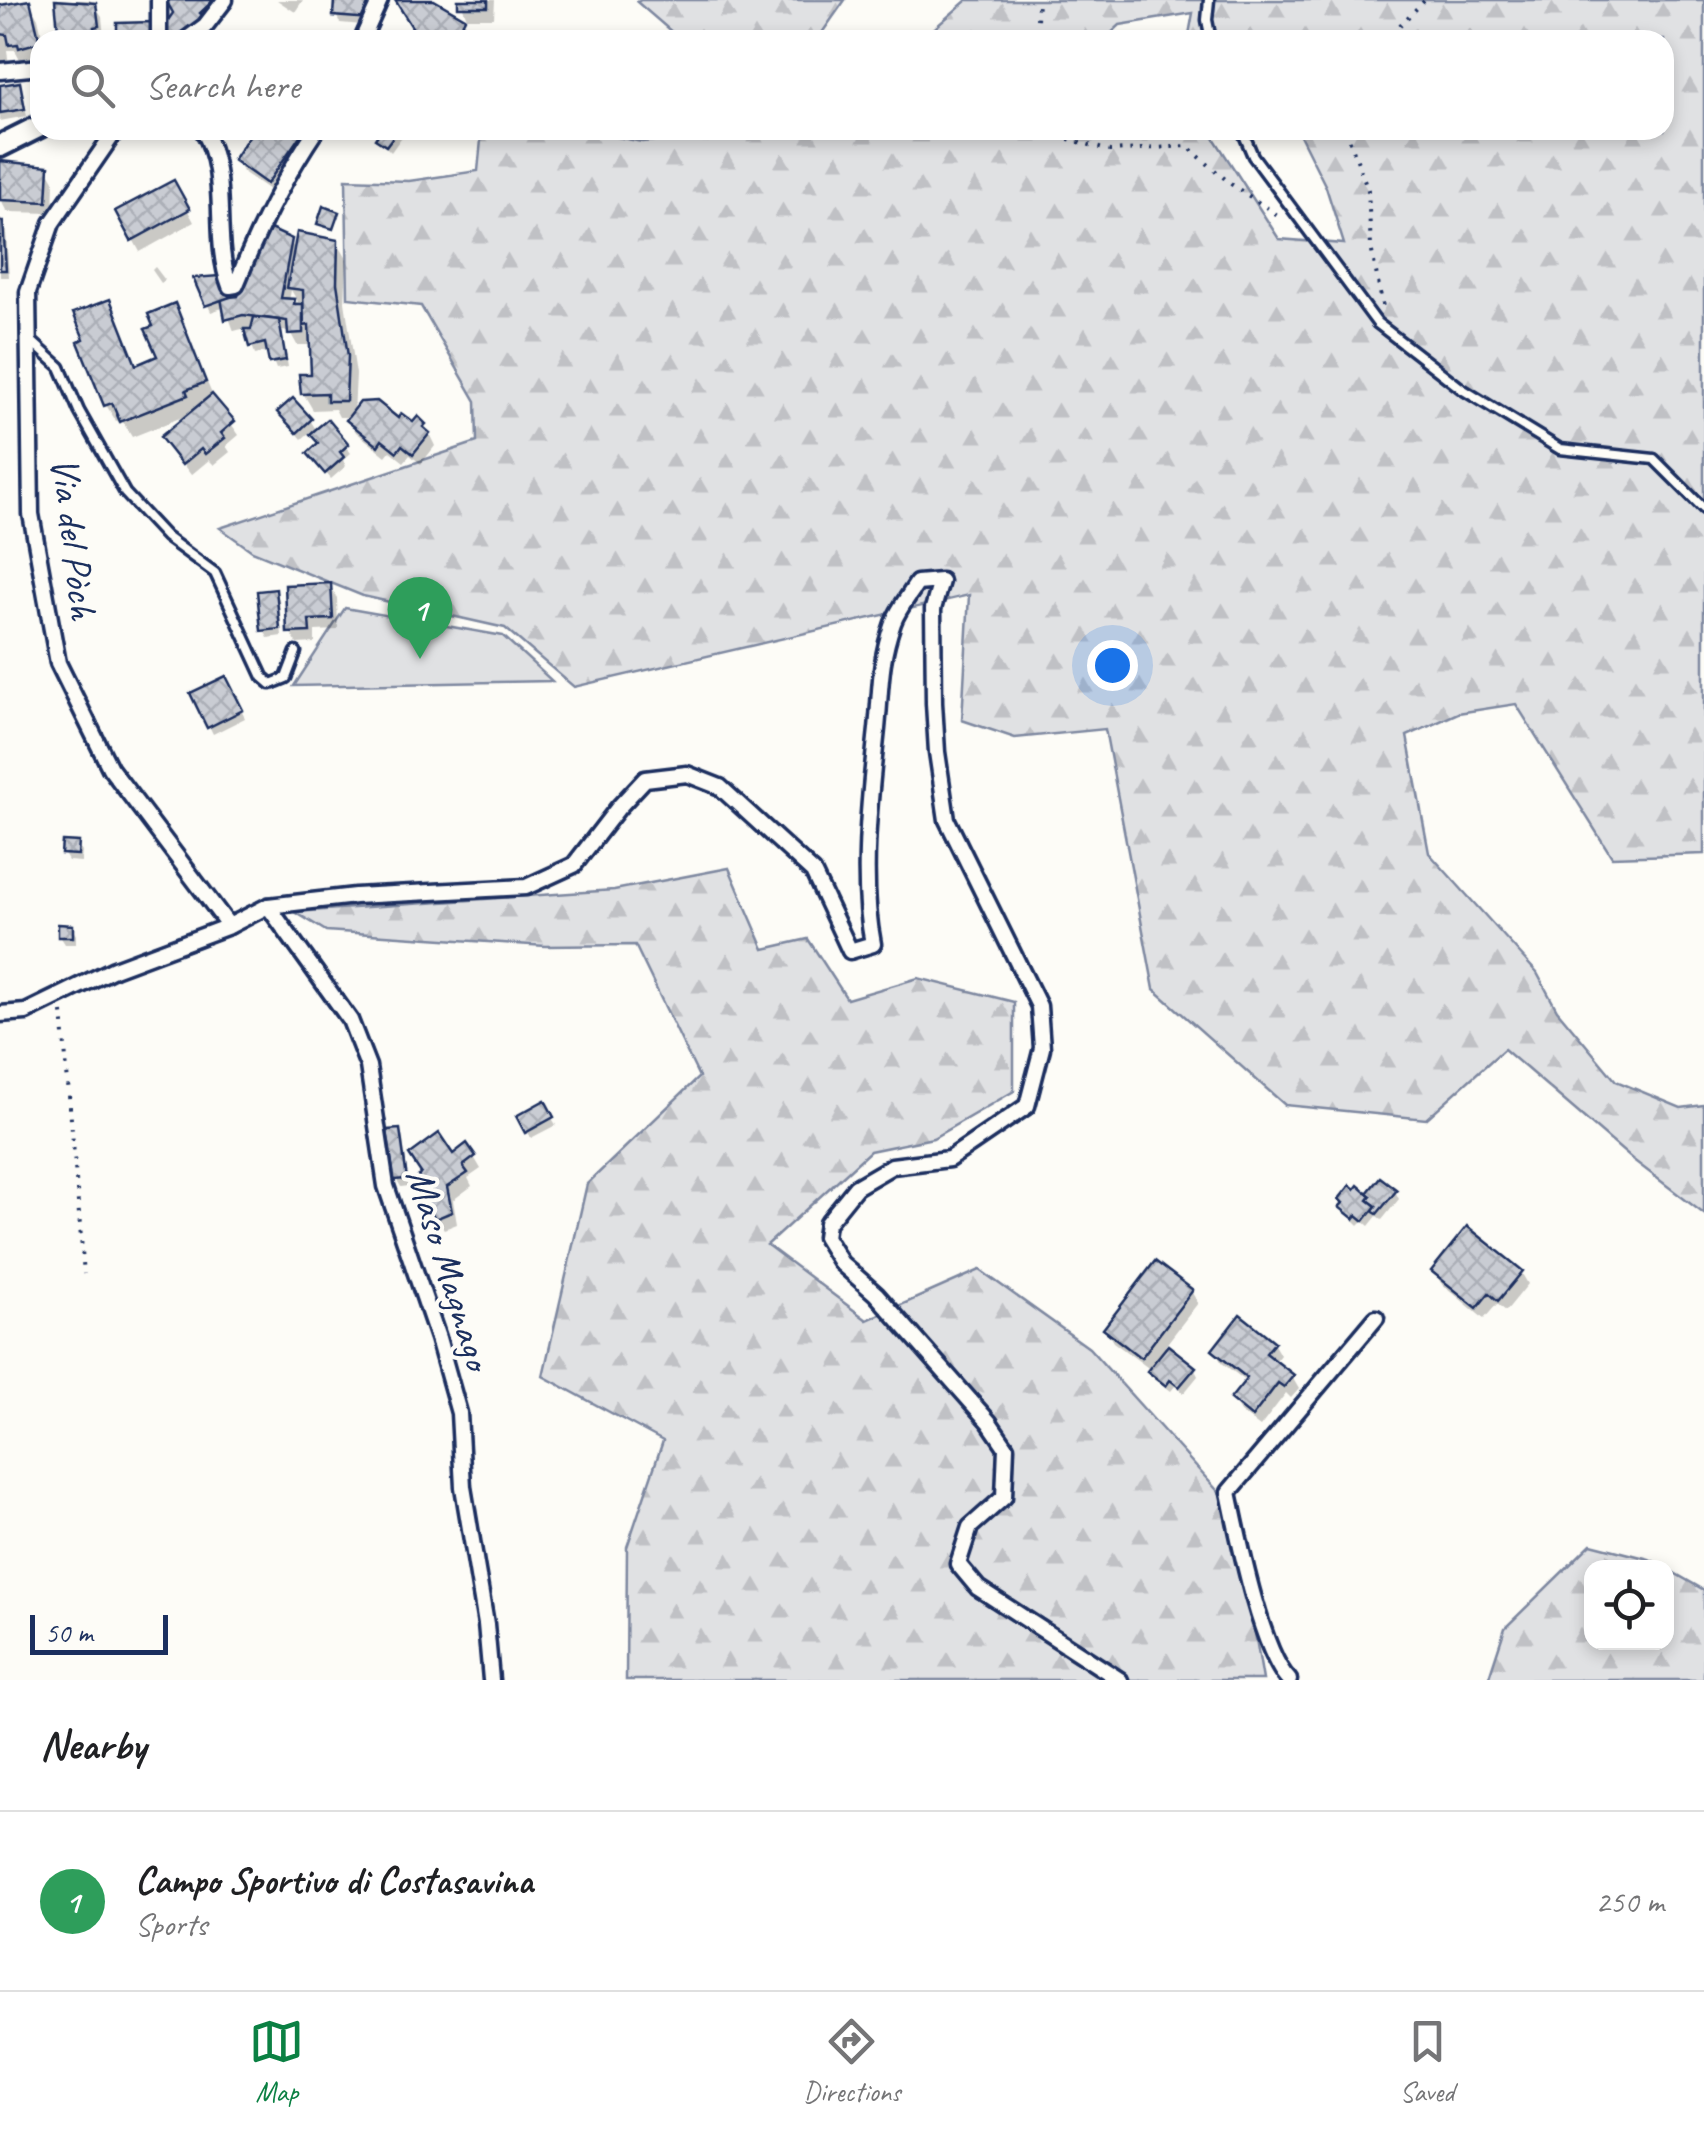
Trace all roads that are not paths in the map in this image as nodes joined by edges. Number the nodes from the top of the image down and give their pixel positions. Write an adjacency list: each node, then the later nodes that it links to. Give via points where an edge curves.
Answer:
1 (159, 0): 5 (street)
2 (226, 0): 6 (street)
3 (380, 0): 7 (street)
4 (1209, 0): 8 (lane)
5 (159, 30)
6 (200, 30)
7 (366, 30)
8 (1209, 30)
9 (30, 67): 10 (street)
10 (0, 71)
11 (30, 131): 16 (street)
12 (109, 140): 17 (street, Via del Pòch, via 52,222 28,292)
13 (209, 140): 14 (street, via 221,262 230,286 236,286 257,232)
14 (309, 140)
15 (1246, 140): 18 (lane, via 1377,323 1462,389 1560,449 1654,459)
16 (0, 146)
17 (28, 338): 19 (lane, via 60,368 125,493 166,537 214,572 262,676 271,684 286,678); 21 (street, Via del Pòch, via 30,514 58,663 110,768)
18 (1704, 509)
19 (296, 652)
20 (268, 906): 21 (street); 24 (street, Maso Magnago, via 350,1020 368,1066 386,1186 459,1413); 25 (street, via 526,887 574,864 646,779 686,774 720,788 813,872 850,951 873,944 869,785 878,678 894,619 917,584 941,581 932,609 937,752 947,820 1039,1006 1042,1048 1027,1106 949,1159 892,1166 856,1187 827,1222 825,1237 1006,1447 1004,1497 970,1527 958,1564 978,1588)
21 (229, 926): 22 (street, via 114,969 26,1012)
22 (0, 1014)
23 (1376, 1318): 26 (street, via 1229,1492 1254,1596)
24 (491, 1680)
25 (1120, 1680)
26 (1288, 1680)

